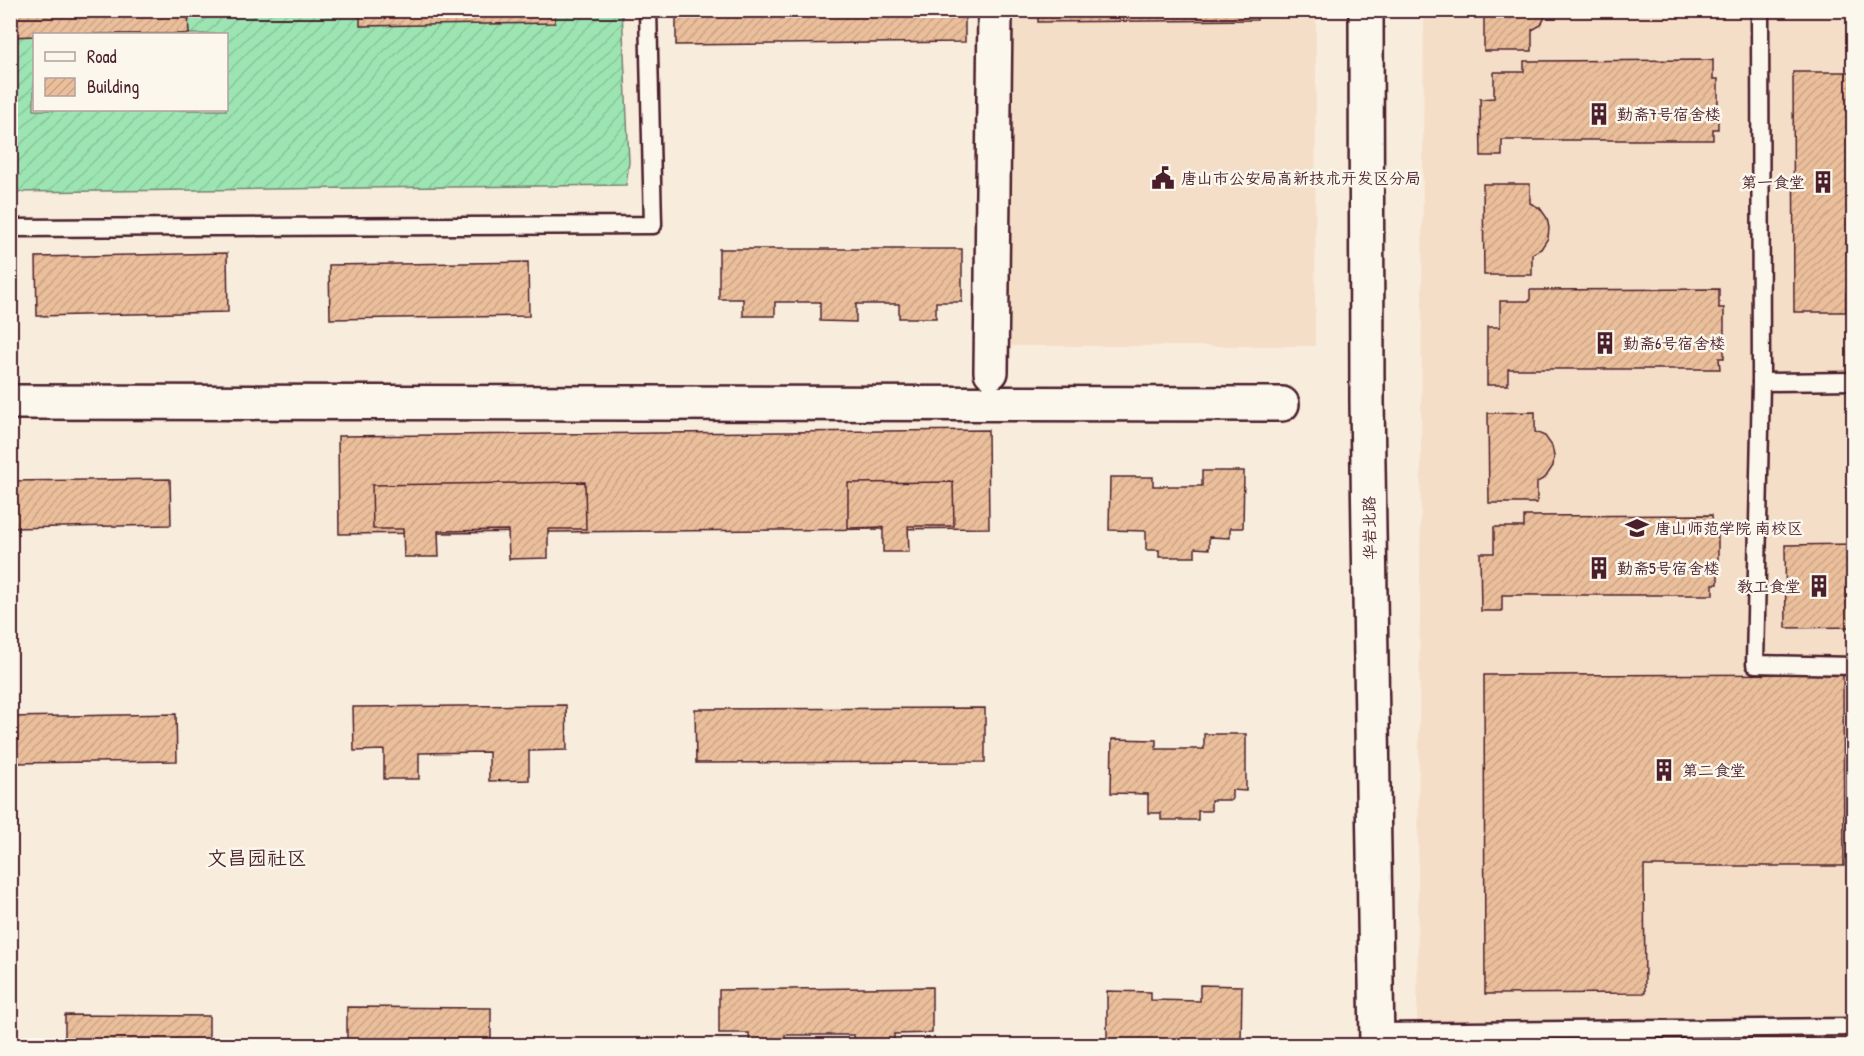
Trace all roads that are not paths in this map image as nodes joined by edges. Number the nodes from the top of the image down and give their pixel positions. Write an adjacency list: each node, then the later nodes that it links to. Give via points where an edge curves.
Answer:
1 (648, 10): 5 (lane, via 653,225)
2 (995, 10): 6 (street)
3 (1366, 10): 13 (street, 华岩北路, via 1367,391)
4 (1760, 10): 8 (lane)
5 (10, 228)
6 (991, 372)
7 (1854, 381): 8 (lane)
8 (1761, 382): 11 (lane, via 1755,664)
9 (10, 402): 10 (street)
10 (1282, 404)
11 (1854, 666)
12 (1854, 1027): 13 (lane)
13 (1377, 1039)

